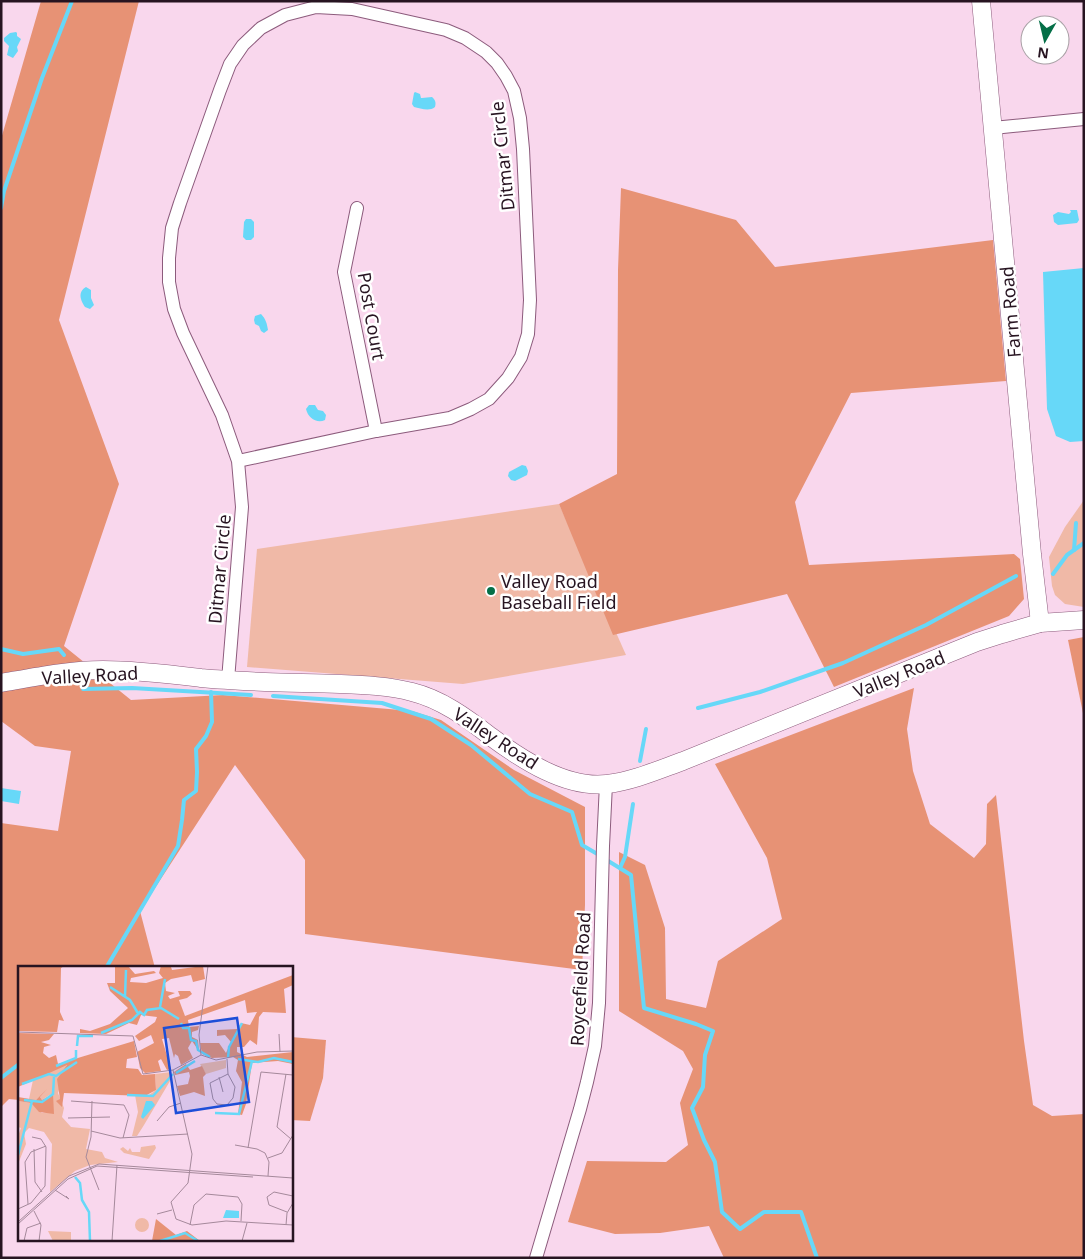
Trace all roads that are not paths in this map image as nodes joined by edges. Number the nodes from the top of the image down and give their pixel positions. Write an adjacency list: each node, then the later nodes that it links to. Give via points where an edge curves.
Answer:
1 (981, 1): 3 (street, Farm Road)
2 (1084, 119): 3 (street)
3 (993, 128): 8 (street, Farm Road)
4 (356, 208): 5 (street, Post Court, via 344,272)
5 (376, 431): 6 (street, Ditmar Circle); 6 (street, Ditmar Circle, via 450,418 471,409 489,398 508,378 521,357 528,334 530,300 520,118 514,92 506,76 486,52 465,38 446,30 352,10 316,7 285,15 261,28 243,45 230,64 172,228 169,282 174,309 222,415)
6 (238, 461): 9 (street, Ditmar Circle, via 242,507)
7 (1084, 620): 8 (street, Valley Road)
8 (1040, 623): 11 (street, Valley Road, via 977,642 656,771)
9 (228, 680): 10 (street, Valley Road, via 100,670); 11 (street, Valley Road, via 366,685 413,692 455,711 540,768 582,784)
10 (1, 682)
11 (606, 784): 12 (street, Roycefield Road, via 595,1046)
12 (536, 1258)

